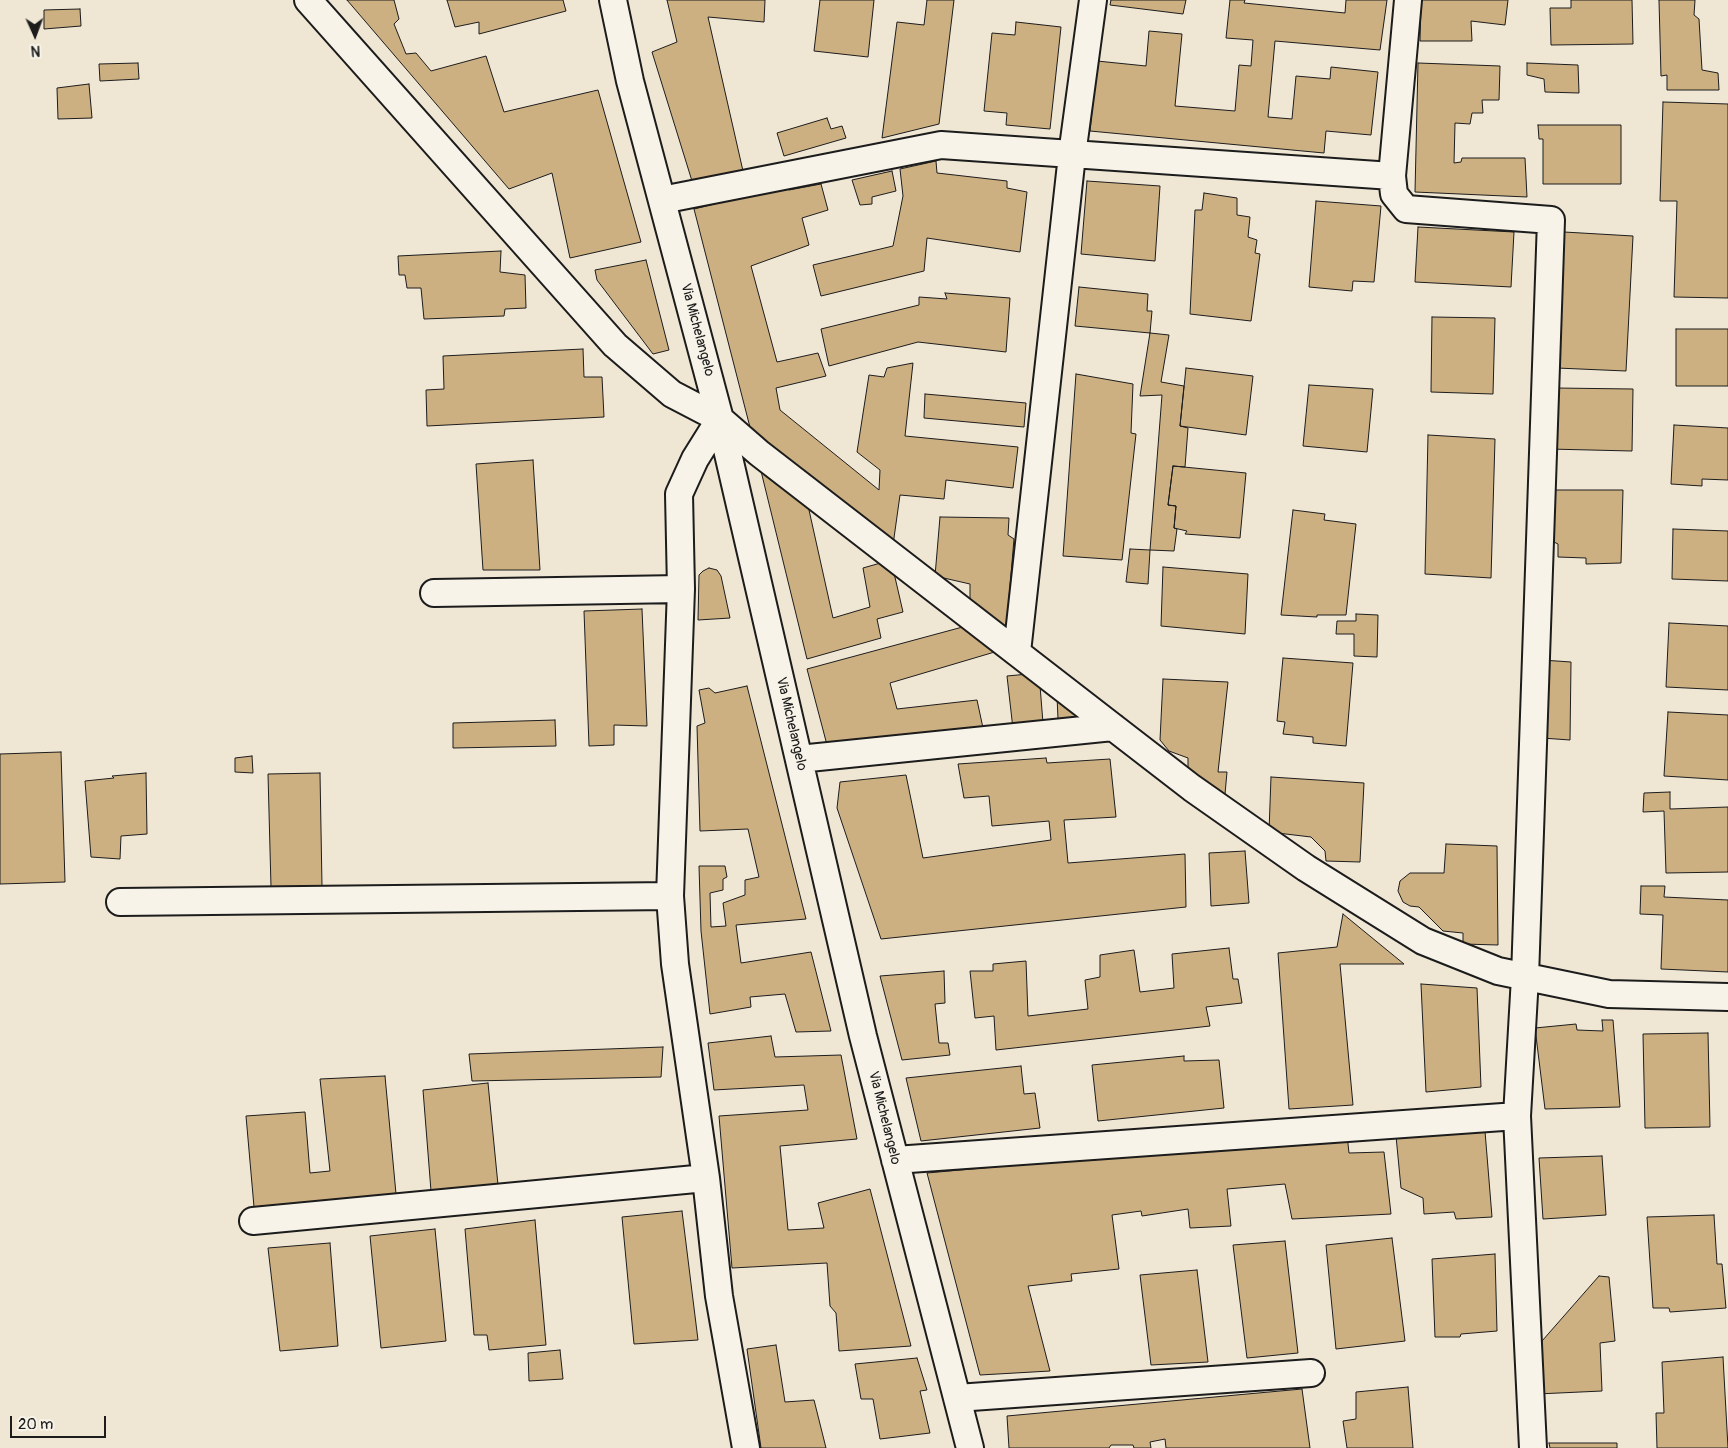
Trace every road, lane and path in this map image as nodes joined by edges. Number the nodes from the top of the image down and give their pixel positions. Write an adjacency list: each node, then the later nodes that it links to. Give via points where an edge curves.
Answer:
1 (308, 0): 8 (street, via 616,345 672,394)
2 (613, 0): 7 (street, Via Michelangelo, via 630,81)
3 (1093, 0): 5 (street)
4 (1408, 0): 6 (street)
5 (1072, 155): 6 (street); 7 (street, via 940,145); 11 (street)
6 (1392, 176): 16 (street, via 1394,194 1406,209 1551,220)
7 (662, 200): 8 (street, Via Michelangelo)
8 (720, 419): 9 (street, via 679,494); 11 (street, via 759,453); 13 (street, Via Michelangelo)
9 (681, 589): 10 (street); 14 (street)
10 (434, 593)
11 (1017, 652): 12 (street)
12 (1113, 727): 13 (street); 16 (street, via 1192,788 1306,868 1422,941 1498,970)
13 (799, 759): 19 (street, Via Michelangelo)
14 (670, 896): 15 (street); 20 (street, via 676,964)
15 (120, 902)
16 (1525, 976): 17 (street, via 1609,994); 18 (street)
17 (1728, 997)
18 (1517, 1116): 19 (street); 26 (street)
19 (895, 1160): 23 (street, Via Michelangelo)
20 (706, 1178): 21 (street); 24 (street, via 719,1296)
21 (253, 1221)
22 (1311, 1373): 23 (street)
23 (957, 1398): 25 (street, Via Michelangelo)
24 (746, 1448)
25 (970, 1448)
26 (1533, 1448)

